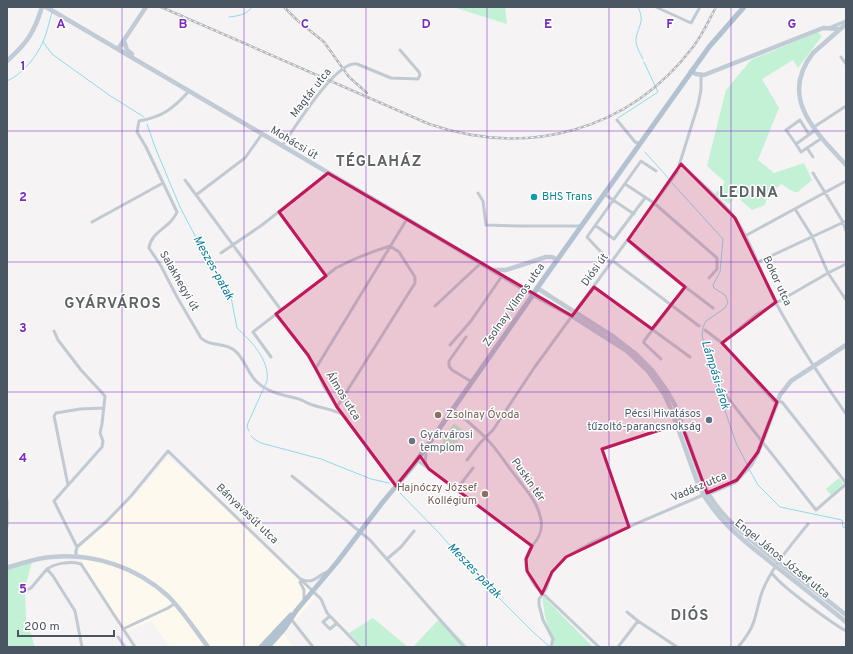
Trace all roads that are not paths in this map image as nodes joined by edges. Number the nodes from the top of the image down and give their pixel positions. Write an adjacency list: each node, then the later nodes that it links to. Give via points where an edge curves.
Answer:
1 (45, 7): 12 (street, Mohácsi út); 15 (street, via 28,40)
2 (146, 7): 11 (street)
3 (656, 7): 4 (street, via 691,23)
4 (700, 7)
5 (744, 7): 18 (main road, Zsolnay Vilmos utca)
6 (846, 22): 7 (street); 8 (street)
7 (827, 29): 8 (street); 9 (street); 10 (street); 19 (street, via 819,29)
8 (840, 29): 9 (street)
9 (834, 34): 10 (street)
10 (828, 39): 24 (street, via 809,58 798,89 804,113)
11 (124, 41): 12 (street); 16 (street, via 127,50 136,56)
12 (118, 49): 16 (street, Mohácsi út)
13 (400, 50): 29 (street, Magtár utca, via 419,72 418,79 391,78 357,64 347,66 336,74 316,98)
14 (842, 57): 17 (street)
15 (7, 61)
16 (138, 61): 21 (street, Mohácsi út)
17 (846, 64)
18 (692, 70): 19 (street); 20 (street); 30 (main road, Zsolnay Vilmos utca)
19 (709, 73): 20 (street)
20 (701, 75): 33 (street, Diósi út, via 698,105)
21 (189, 91): 25 (street, Mohácsi út); 40 (street, Salakhegyi út, via 165,113 159,117 139,121 137,126 137,132)
22 (846, 106): 24 (street)
23 (617, 120): 30 (street)
24 (814, 129): 26 (street); 27 (street)
25 (262, 134): 29 (street, Mohácsi út); 45 (street, via 245,158)
26 (810, 134): 28 (street); 28 (street, via 800,120 786,130)
27 (822, 138): 31 (street); 34 (street)
28 (796, 144): 31 (street, via 801,152)
29 (282, 146): 36 (street, Mohácsi út)
30 (638, 146): 44 (main road, Zsolnay Vilmos utca)
31 (807, 148): 32 (street)
32 (813, 157)
33 (680, 164): 48 (street, Diósi út); 59 (street, Bokor utca, via 727,209)
34 (846, 165)
35 (656, 171): 41 (street, via 641,161)
36 (328, 173): 50 (street); 52 (street, Mohácsi út)
37 (813, 173): 43 (street)
38 (185, 180): 45 (street)
39 (846, 180): 43 (street)
40 (163, 182): 54 (street); 108 (street, Salakhegyi út, via 177,212 175,218 151,239 150,248 201,338 205,342 230,347 245,363 256,382 267,389)
41 (625, 184): 46 (street); 47 (street)
42 (478, 193): 55 (street, via 483,201 486,224)
43 (825, 193): 49 (street); 53 (street)
44 (604, 194): 47 (street); 55 (main road, Zsolnay Vilmos utca)
45 (196, 195): 63 (street)
46 (645, 198): 48 (street); 51 (street)
47 (613, 200): 51 (street); 56 (street)
48 (654, 204): 62 (street, Diósi út); 76 (street, via 717,258 717,269)
49 (795, 209): 59 (street); 60 (street)
50 (279, 212): 63 (street); 74 (street)
51 (634, 214): 56 (street, via 614,240)
52 (407, 219): 64 (street); 69 (street, Mohácsi út)
53 (844, 221): 57 (street); 60 (street)
54 (92, 222)
55 (582, 226): 66 (main road, Zsolnay Vilmos utca)
56 (596, 226): 61 (street)
57 (846, 231)
58 (585, 233): 61 (street)
59 (745, 236): 68 (street, Bokor utca)
60 (812, 236): 68 (street); 73 (street)
61 (588, 237): 67 (street)
62 (628, 240): 67 (street, Diósi út); 77 (street)
63 (233, 245): 65 (street); 86 (street)
64 (390, 246): 74 (street, via 346,263); 101 (street); 105 (street, via 399,252 415,280)
65 (221, 253)
66 (557, 260): 71 (street, via 552,257 546,258); 79 (main road, Zsolnay Vilmos utca)
67 (612, 262): 78 (street, Diósi út); 83 (street)
68 (758, 262): 82 (street, Bokor utca)
69 (481, 263): 72 (street, Mohácsi út); 84 (street)
70 (846, 264): 73 (street)
71 (511, 269): 72 (street); 75 (street)
72 (493, 270): 75 (street, Mohácsi út)
73 (828, 273): 81 (street); 82 (street)
74 (326, 276): 86 (street)
75 (504, 277): 80 (street, Mohácsi út); 95 (street)
76 (709, 278)
77 (685, 286): 83 (street); 85 (street)
78 (594, 287): 88 (street, Diósi út); 90 (street)
79 (537, 288): 80 (main road, Zsolnay Vilmos utca); 88 (street, Engel János József utca)
80 (533, 295): 88 (street, Engel János József utca); 102 (main road, Zsolnay Vilmos utca)
81 (846, 300)
82 (776, 302): 94 (street); 100 (street, Bokor utca)
83 (671, 304): 89 (street); 90 (street)
84 (435, 306)
85 (713, 308)
86 (281, 310): 87 (street)
87 (276, 314): 97 (street, via 252,332); 101 (street, Álmos utca)
88 (574, 314): 110 (street, Engel János József utca, via 621,346 644,366 664,394); 111 (street, Diósi út)
89 (699, 326)
90 (652, 329): 98 (street); 99 (street, via 644,342)
91 (705, 330): 94 (street)
92 (54, 331): 106 (street, via 81,370 104,395)
93 (466, 338): 102 (street, via 449,361 449,366)
94 (722, 343): 104 (street)
95 (450, 344)
96 (846, 345): 100 (street, Vadász utca)
97 (271, 357)
98 (690, 357)
99 (661, 359)
100 (813, 366): 104 (street, Vadász utca, via 792,381); 109 (street, Bokor utca)
101 (316, 368): 105 (street, Álmos utca)
102 (472, 383): 107 (main road, Zsolnay Vilmos utca)
103 (724, 393): 112 (street)
104 (777, 402): 112 (street, Vadász utca); 119 (street, via 782,402)
105 (337, 407): 108 (street, Álmos utca)
106 (104, 408): 120 (street, via 100,433 103,445); 120 (street, via 80,409 56,413 54,416)
107 (454, 409): 111 (street, Puskin tér); 113 (main road, Zsolnay Vilmos utca)
108 (342, 414): 121 (street, Álmos utca)
109 (846, 414)
110 (679, 424): 123 (street, Engel János József utca, via 698,484); 127 (street, via 602,449)
111 (486, 438): 115 (street, Diósi út); 130 (street, Puskin tér, via 526,490 540,514 541,533)
112 (762, 441): 119 (street, via 816,510); 123 (street, Vadász utca, via 751,465 735,482)
113 (424, 449): 114 (main road, Zsolnay Vilmos utca); 117 (street)
114 (417, 460): 117 (street); 121 (main road, Zsolnay Vilmos utca)
115 (467, 460)
116 (473, 468): 122 (street)
117 (429, 469): 122 (street)
118 (292, 476): 129 (street)
119 (846, 483)
120 (68, 485): 131 (street, via 54,501)
121 (396, 486): 129 (main road, Zsolnay Vilmos utca)
122 (457, 490): 130 (street)
123 (705, 494): 127 (street, Vadász utca); 134 (street, Engel János József utca, via 726,524)
124 (7, 500): 126 (street)
125 (808, 524): 134 (street)
126 (7, 526)
127 (629, 527): 142 (street, Vadász utca, via 577,549 566,557 552,572)
128 (414, 531): 133 (street, via 401,548)
129 (360, 532): 133 (street); 137 (main road, Zsolnay Vilmos utca)
130 (532, 546): 142 (street, Puskin tér, via 527,553 527,571)
131 (77, 547): 132 (street); 139 (street, Bányavasút utca, via 131,496 168,451)
132 (76, 557): 135 (street, via 51,557); 144 (street, via 107,562 132,572 154,585)
133 (387, 559): 165 (street)
134 (778, 565): 138 (street); 147 (street, Engel János József utca); 151 (street, Engel János József utca)
135 (7, 568)
136 (47, 569): 140 (street, via 33,586); 153 (street, via 68,562 81,564); 157 (street, via 75,611)
137 (329, 572): 139 (street, via 319,575 311,582); 141 (main road, Zsolnay Vilmos utca)
138 (772, 573): 154 (street, via 783,585); 169 (street, via 759,598 751,629)
139 (297, 577): 141 (street, Bányavasút utca); 143 (street, via 304,590)
140 (26, 590)
141 (312, 591): 143 (main road, Zsolnay Vilmos utca); 148 (street, Bányavasút utca)
142 (542, 594): 156 (street, via 539,605 543,620 553,639); 166 (street, Puskin tér)
143 (304, 601): 145 (main road, Zsolnay Vilmos utca)
144 (174, 604): 153 (street); 160 (street)
145 (296, 611): 149 (main road, Zsolnay Vilmos utca); 161 (main road, Zsolnay Vilmos utca)
146 (627, 612): 150 (street)
147 (846, 615)
148 (330, 616): 152 (street); 152 (street, via 323,622 330,629)
149 (291, 619): 162 (main road, Zsolnay Vilmos utca); 163 (street)
150 (638, 621): 167 (street); 168 (street)
151 (846, 622)
152 (337, 623): 164 (street)
153 (123, 629): 159 (street)
154 (846, 631)
155 (118, 637): 158 (street)
156 (551, 646)
157 (82, 647)
158 (125, 647)
159 (135, 647)
160 (208, 647)
161 (261, 647)
162 (268, 647)
163 (313, 647)
164 (360, 647)
165 (464, 647)
166 (599, 647)
167 (618, 647)
168 (677, 647)
169 (738, 647)

